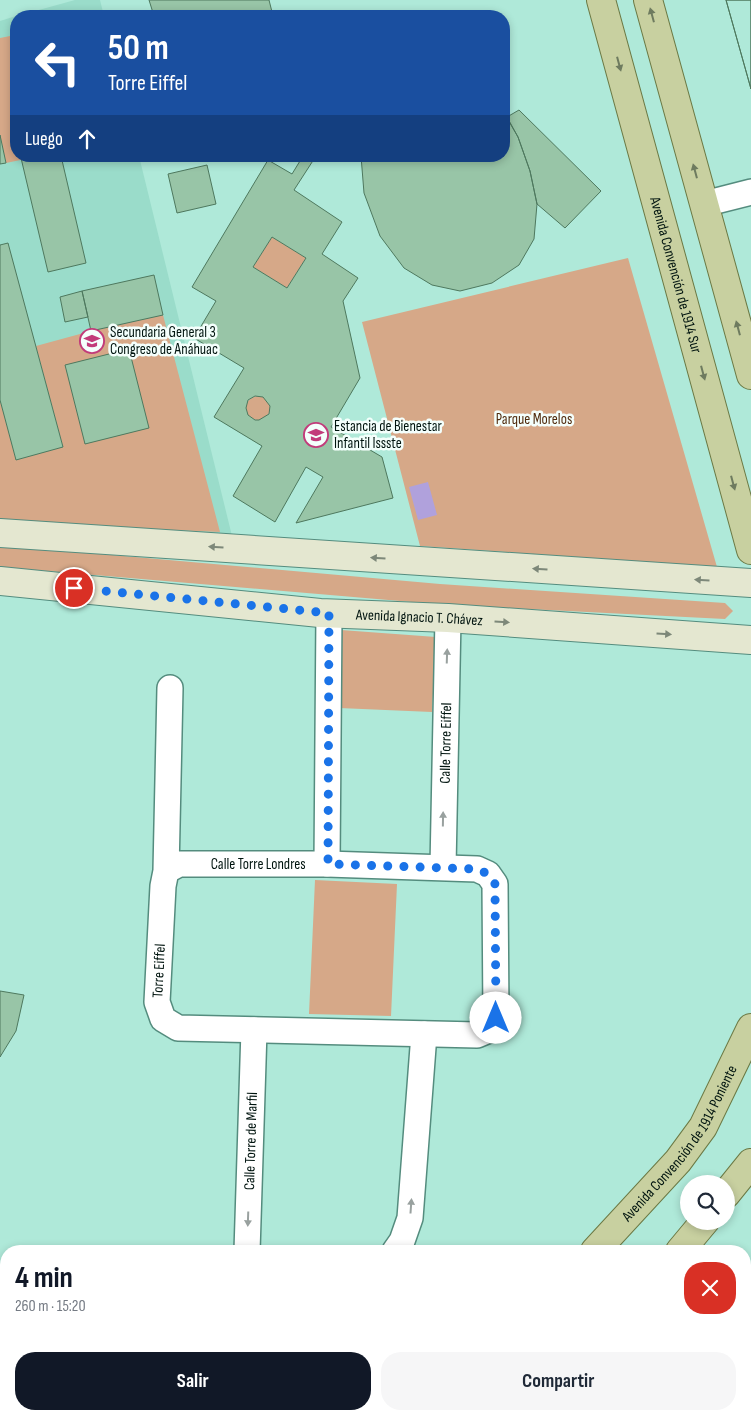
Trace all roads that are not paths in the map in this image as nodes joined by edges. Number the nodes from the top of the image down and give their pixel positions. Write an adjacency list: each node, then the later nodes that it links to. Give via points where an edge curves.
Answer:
1 (602, 0): 7 (main road, Avenida Convención de 1914 Sur, one-way to 7)
2 (648, 0): 4 (main road, one-way to 2)
3 (751, 192): 4 (street)
4 (704, 204): 5 (main road, one-way to 4)
5 (751, 375)
6 (0, 533): 9 (main road, one-way to 6)
7 (751, 550)
8 (0, 580): 10 (main road, Avenida Ignacio T. Chávez)
9 (751, 583)
10 (329, 613): 11 (main road, Avenida Ignacio T. Chávez); 14 (street)
11 (448, 618): 12 (main road, Avenida Ignacio T. Chávez, one-way to 12); 15 (street, Calle Torre Eiffel, one-way to 11)
12 (751, 640)
13 (170, 688): 16 (street, Torre Eiffel)
14 (328, 864): 15 (street, Calle Torre Londres); 16 (street, Calle Torre Londres, via 179,864)
15 (443, 867): 19 (street, Torre Eiffel, via 477,869 488,874 495,884 496,1018 489,1030 477,1035)
16 (166, 872): 18 (street, Torre Eiffel, via 157,1002 163,1019 178,1028)
17 (751, 1028): 25 (main road, Avenida Convención de 1914 Poniente, via 703,1127 678,1161)
18 (254, 1030): 19 (street, Torre Eiffel); 23 (street, Calle Torre de Marfil, one-way to 23)
19 (424, 1034): 24 (street, one-way to 19, via 410,1218)
20 (751, 1163): 21 (main road)
21 (735, 1183)
22 (698, 1230): 26 (main road)
23 (247, 1245)
24 (399, 1245)
25 (601, 1245)
26 (685, 1245)

